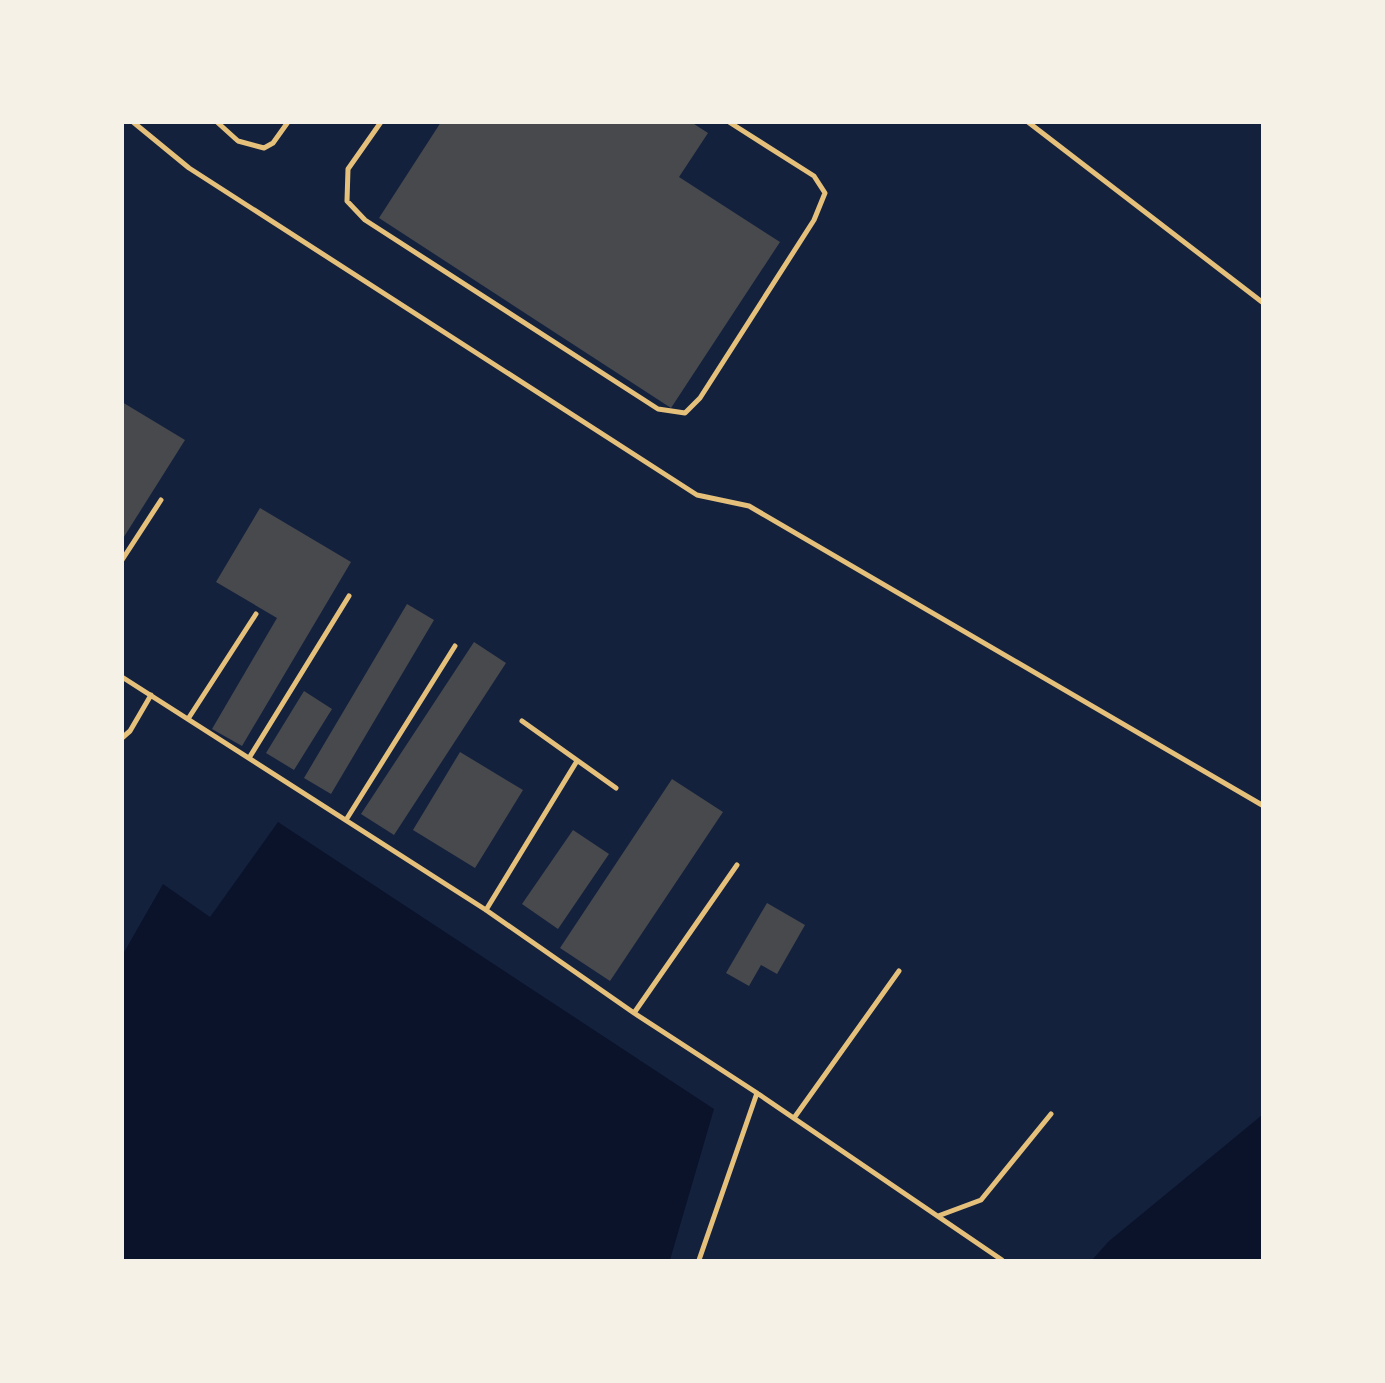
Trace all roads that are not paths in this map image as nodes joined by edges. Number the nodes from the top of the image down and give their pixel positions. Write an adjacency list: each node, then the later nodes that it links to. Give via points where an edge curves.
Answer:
1 (133, 122): 21 (lane, via 189,168 697,495 749,506)
2 (217, 122): 3 (lane, via 238,141 264,148)
3 (288, 122)
4 (382, 122): 5 (lane, via 348,169 346,201 365,220 658,409 685,413 700,398 814,220 825,193 814,176)
5 (729, 122)
6 (1028, 122): 7 (lane)
7 (1262, 302)
8 (161, 500): 9 (lane)
9 (122, 560)
10 (349, 596): 18 (lane)
11 (256, 614): 15 (lane)
12 (456, 646): 22 (lane)
13 (122, 677): 14 (lane)
14 (151, 695): 15 (lane); 17 (lane)
15 (188, 719): 18 (lane)
16 (522, 721): 19 (lane)
17 (122, 738)
18 (249, 758): 22 (lane)
19 (577, 761): 20 (lane); 24 (lane)
20 (616, 788)
21 (1262, 805)
22 (346, 820): 24 (lane)
23 (737, 865): 26 (lane)
24 (486, 910): 26 (lane)
25 (899, 971): 29 (lane)
26 (634, 1013): 27 (lane)
27 (757, 1093): 29 (lane); 31 (lane)
28 (1051, 1114): 30 (lane, via 981,1200)
29 (794, 1118): 30 (lane)
30 (938, 1216): 32 (lane)
31 (699, 1261)
32 (1002, 1261)

